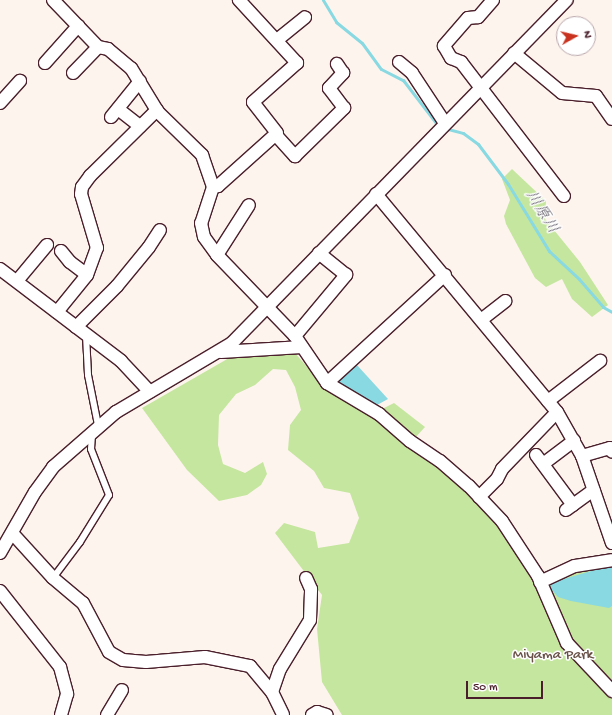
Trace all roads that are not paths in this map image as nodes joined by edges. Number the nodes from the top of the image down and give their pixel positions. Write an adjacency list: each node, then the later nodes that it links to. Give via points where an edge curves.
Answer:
1 (53, 0): 6 (street)
2 (239, 0): 7 (street)
3 (493, 0): 16 (street, via 478,17 468,18 444,46 451,58 461,62)
4 (567, 0): 9 (street)
5 (305, 17): 7 (street)
6 (78, 26): 8 (street); 11 (street)
7 (278, 40): 22 (street, via 297,63 253,102)
8 (98, 47): 13 (street); 15 (street, via 108,49 131,68)
9 (514, 53): 16 (street); 19 (street, via 562,93 596,96)
10 (399, 62): 20 (street, via 412,73)
11 (45, 63)
12 (336, 64): 22 (street, via 343,73 329,88 344,108 295,156)
13 (74, 73)
14 (20, 81): 17 (street)
15 (140, 82): 18 (street); 21 (street, via 115,113)
16 (481, 87): 20 (street); 25 (street)
17 (0, 102)
18 (157, 110): 21 (street); 23 (street, via 202,155)
19 (612, 119)
20 (445, 123): 24 (street)
21 (140, 126): 33 (street, via 82,187 81,194 97,248)
22 (275, 134): 23 (street, via 218,186)
23 (213, 187): 31 (street, via 201,223 204,236)
24 (376, 194): 30 (street); 34 (street)
25 (564, 196)
26 (250, 205): 31 (street)
27 (160, 230): 40 (street, via 149,248)
28 (47, 245): 35 (street)
29 (61, 251): 33 (street)
30 (319, 253): 37 (street); 41 (street, via 346,275)
31 (217, 255): 37 (street)
32 (0, 269): 35 (street)
33 (87, 275): 38 (street)
34 (445, 275): 39 (street); 45 (street)
35 (16, 281): 38 (street)
36 (505, 301): 39 (street)
37 (267, 306): 41 (street); 43 (street)
38 (57, 312): 40 (street)
39 (481, 320): 47 (street)
40 (81, 330): 46 (street, via 121,361); 49 (lane)
41 (295, 336): 42 (street)
42 (302, 347): 43 (street); 45 (street)
43 (221, 352): 46 (street)
44 (600, 361): 47 (street)
45 (327, 383): 54 (street, via 379,414 395,430 445,466)
46 (150, 392): 49 (street)
47 (548, 401): 48 (street)
48 (557, 412): 50 (street); 54 (street, via 502,469 497,479)
49 (95, 428): 55 (street, via 44,479); 59 (lane, via 91,449 109,495 89,529)
50 (574, 441): 52 (street); 53 (street, via 539,459 569,508)
51 (612, 452): 52 (street, via 610,448)
52 (582, 456): 53 (street)
53 (594, 490): 56 (street)
54 (480, 497): 61 (street, via 516,538)
55 (7, 537): 57 (street); 59 (street)
56 (612, 543)
57 (0, 553)
58 (612, 560): 61 (street, via 575,566)
59 (53, 578): 65 (street, via 83,603 109,652 115,656 146,662 218,658 250,666)
60 (306, 578): 65 (street, via 311,589 310,620 280,669)
61 (540, 582): 64 (street, via 567,643)
62 (0, 591): 66 (street, via 60,667 67,694)
63 (122, 690): 67 (street)
64 (612, 691)
65 (272, 692): 68 (street)
66 (61, 715)
67 (107, 715)
68 (283, 715)
69 (312, 715): 70 (street, via 317,712)
70 (328, 715)

